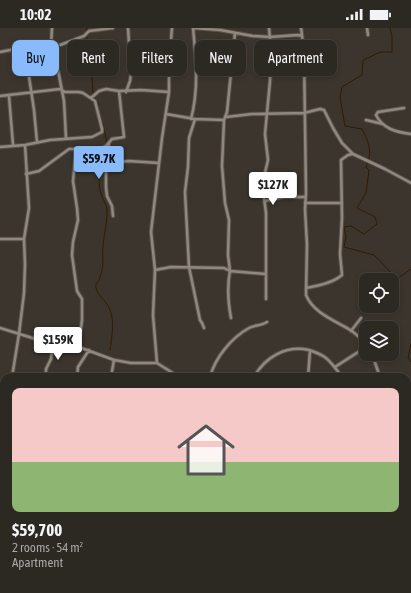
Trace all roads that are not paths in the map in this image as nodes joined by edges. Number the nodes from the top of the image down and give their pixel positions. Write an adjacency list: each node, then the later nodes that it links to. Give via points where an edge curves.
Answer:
1 (52, 28): 14 (street)
2 (114, 28): 15 (street, via 92,30 84,36)
3 (128, 28): 22 (street, via 131,74)
4 (172, 28): 23 (street)
5 (193, 28): 9 (street); 33 (street, via 196,88)
6 (269, 28): 13 (street)
7 (300, 28): 12 (street)
8 (367, 28): 11 (street)
9 (220, 29): 10 (street)
10 (235, 33): 13 (street); 32 (street)
11 (368, 35)
12 (302, 36): 13 (street); 29 (street)
13 (270, 37): 31 (street)
14 (51, 40)
15 (59, 45)
16 (12, 50): 17 (street)
17 (0, 52)
18 (29, 76): 24 (street)
19 (59, 76): 20 (street)
20 (61, 89): 24 (street); 27 (street, via 65,92 79,92); 39 (street)
21 (119, 91): 22 (street); 27 (street, via 102,90); 41 (street, via 124,136 112,139)
22 (126, 92): 23 (street)
23 (169, 92): 30 (street)
24 (32, 93): 26 (street); 40 (street)
25 (0, 96): 26 (street)
26 (9, 96): 42 (street)
27 (91, 98): 39 (street, via 96,106 102,132 92,137)
28 (404, 108): 37 (street, via 378,112 376,115)
29 (304, 113): 31 (street); 46 (street, via 324,110 342,143); 51 (street)
30 (166, 114): 33 (street); 48 (street)
31 (268, 114): 32 (street); 52 (street, via 265,134 268,160 263,185)
32 (226, 117): 35 (street)
33 (191, 119): 34 (street)
34 (195, 119): 35 (street); 58 (street, via 189,138 185,192)
35 (224, 120): 60 (street, via 222,166 229,220)
36 (366, 120): 37 (street)
37 (383, 124): 38 (street, via 395,132)
38 (411, 134)
39 (66, 138): 40 (street)
40 (37, 142): 43 (street)
41 (110, 143): 45 (street, via 96,151 84,152); 47 (street)
42 (13, 145): 43 (street); 44 (street)
43 (25, 145): 49 (street)
44 (0, 147)
45 (76, 149): 49 (street, via 67,150 39,171); 73 (street, via 73,181 78,220 72,255 77,291 82,299 80,336)
46 (353, 154): 50 (street); 54 (street, via 348,154 341,160)
47 (106, 163): 48 (street); 55 (street, via 107,196)
48 (159, 163): 59 (street, via 151,232)
49 (26, 174): 57 (street, via 29,208)
50 (411, 183)
51 (305, 197): 52 (street, via 284,197); 53 (street)
52 (265, 201): 61 (street)
53 (305, 202): 54 (street); 62 (street)
54 (342, 203): 62 (street, via 342,275 335,280)
55 (113, 216)
56 (0, 239): 57 (street)
57 (24, 239): 70 (street, via 24,293)
58 (189, 267): 59 (street); 60 (street, via 224,268); 68 (street)
59 (155, 270): 79 (street, via 153,328)
60 (230, 271): 61 (street); 64 (street, via 228,283)
61 (266, 274): 63 (street)
62 (306, 288): 69 (street, via 306,295 317,311)
63 (266, 299)
64 (231, 318)
65 (361, 318): 69 (street)
66 (267, 322): 86 (street, via 248,329 224,349)
67 (0, 328): 70 (street)
68 (204, 328)
69 (351, 331): 71 (street)
70 (19, 334): 72 (street); 81 (street)
71 (359, 337)
72 (53, 343): 73 (street); 82 (street)
73 (76, 346): 74 (street)
74 (89, 350): 77 (street); 83 (street, via 78,367)
75 (310, 351): 80 (street, via 317,352); 87 (street, via 283,351 268,359); 88 (street)
76 (359, 352): 80 (street)
77 (114, 360): 79 (street); 84 (street)
78 (374, 361): 90 (street)
79 (157, 363): 85 (street)
80 (335, 367): 89 (street)
81 (13, 373)
82 (46, 373)
83 (77, 373)
84 (112, 373)
85 (173, 373)
86 (211, 373)
87 (256, 373)
88 (308, 373)
89 (339, 373)
90 (379, 373)

